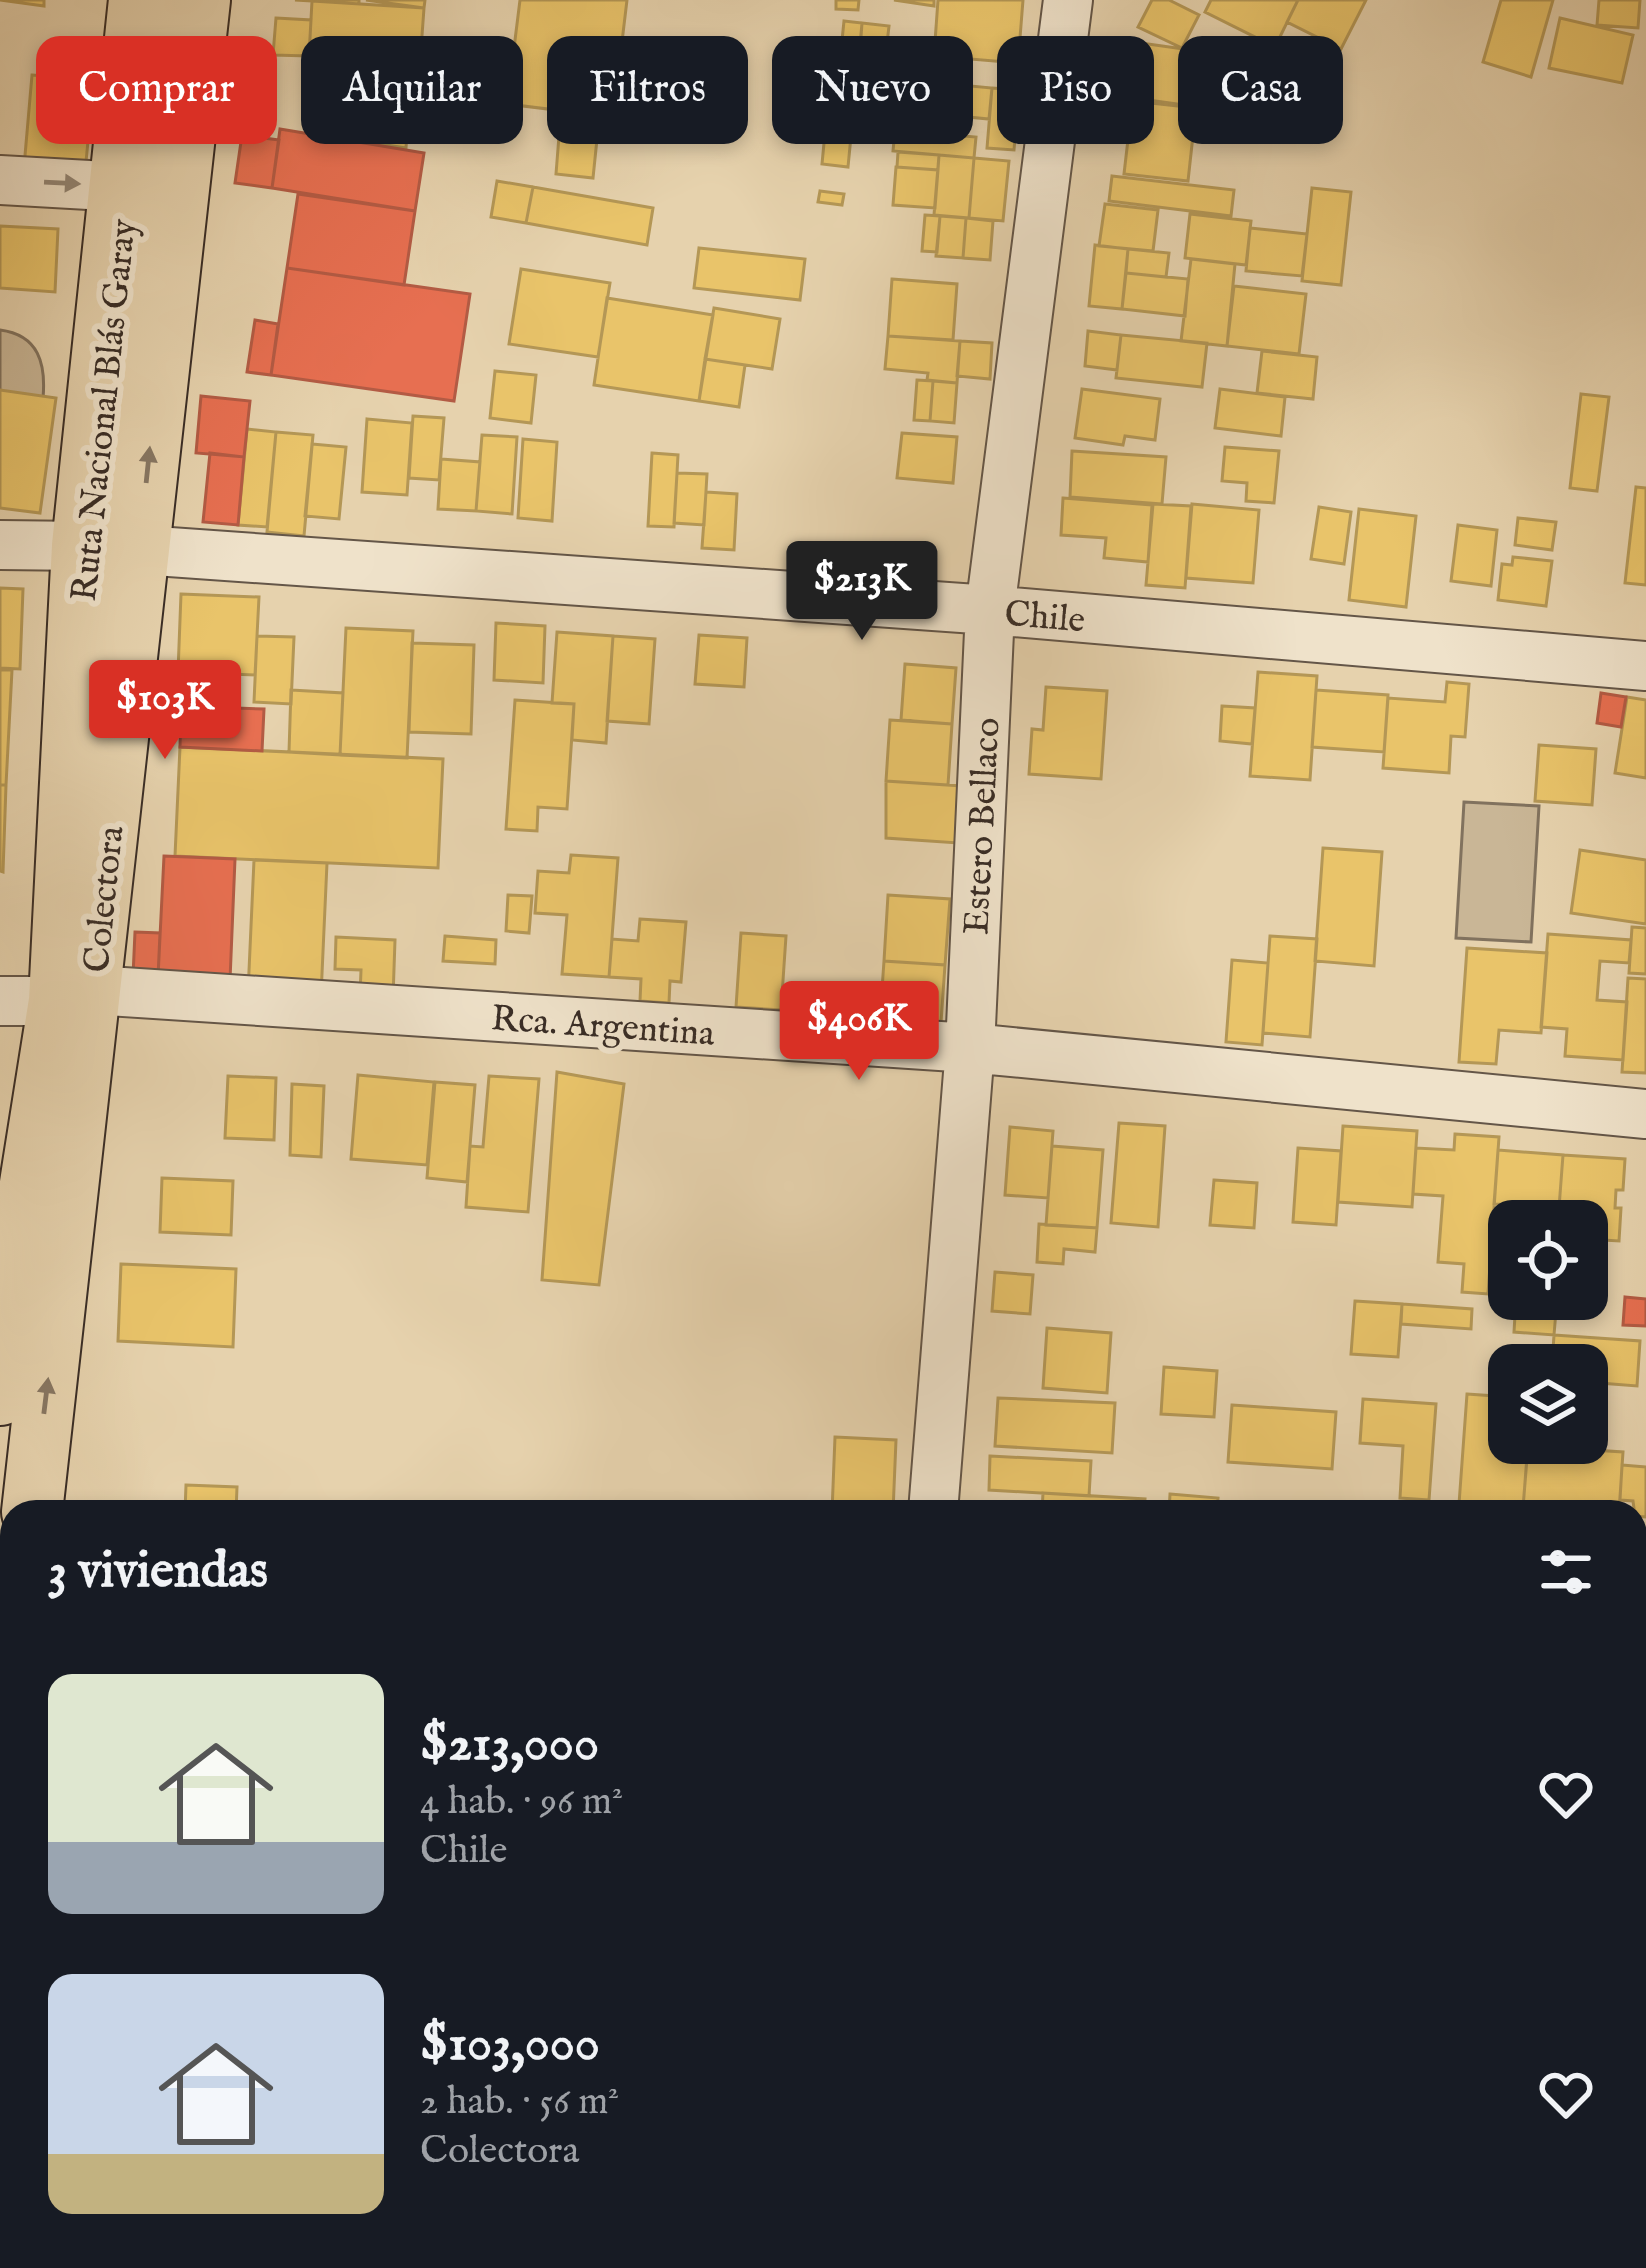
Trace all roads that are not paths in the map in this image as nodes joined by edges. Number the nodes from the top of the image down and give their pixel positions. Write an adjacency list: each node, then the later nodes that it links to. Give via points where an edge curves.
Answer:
1 (142, 0): 5 (highway, Ruta Nacional Blás Garay)
2 (200, 0): 7 (main road, one-way to 2)
3 (1067, 0): 8 (street, Estero Bellaco)
4 (0, 180): 5 (street, one-way to 5)
5 (124, 187): 7 (highway, Ruta Nacional Blás Garay)
6 (0, 545): 7 (street, Chile)
7 (111, 548): 8 (street, Chile); 10 (highway, Ruta Nacional Blás Garay)
8 (990, 610): 9 (street, Chile); 11 (street, Estero Bellaco)
9 (1646, 666)
10 (52, 997): 11 (street, Rca. Argentina); 13 (highway, Ruta Nacional Blás Garay); 14 (main road, Colectora, one-way to 10)
11 (970, 1048): 12 (street, Rca. Argentina); 15 (street, Estero Bellaco)
12 (1646, 1114)
13 (0, 1392)
14 (32, 1500)
15 (934, 1500)

